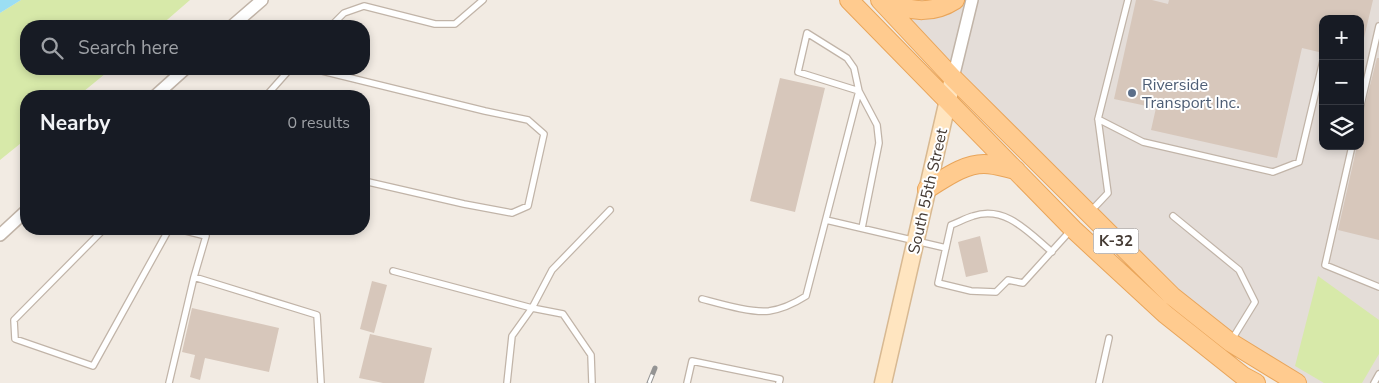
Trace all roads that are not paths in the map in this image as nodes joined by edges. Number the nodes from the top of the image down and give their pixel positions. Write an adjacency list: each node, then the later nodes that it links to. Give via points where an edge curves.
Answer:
1 (262, 0): 9 (street)
2 (484, 0): 10 (lane, via 455,24 435,24 364,6 344,13)
3 (849, 0): 20 (main road, K-32)
4 (880, 0): 15 (main road, K-32)
5 (890, 0): 6 (main road, via 914,10 933,10)
6 (955, 0)
7 (972, 0): 15 (street, South 55th Street)
8 (1128, 0): 22 (lane)
9 (239, 20)
10 (337, 20)
11 (1379, 26): 21 (lane)
12 (178, 75): 17 (street)
13 (285, 75): 18 (lane)
14 (338, 75): 25 (lane, via 528,120 544,134 528,206 512,213)
15 (953, 78): 20 (main road, South 55th Street); 28 (main road, K-32)
16 (1319, 78): 22 (lane, via 1299,162 1273,172 1143,142)
17 (161, 90)
18 (271, 90)
19 (859, 91): 19 (lane, via 798,72 808,33 847,58 854,68); 31 (lane); 32 (lane, via 877,125 879,143)
20 (948, 102): 24 (main road, K-32); 26 (main road, South 55th Street)
21 (1361, 105)
22 (1098, 119): 28 (lane, via 1108,193)
23 (1351, 150): 44 (lane, via 1325,265)
24 (1016, 170): 26 (main road, via 986,164 970,166); 33 (main road, K-32)
25 (370, 182)
26 (927, 190): 39 (main road, South 55th Street)
27 (610, 210): 46 (lane, via 552,270)
28 (1088, 213): 48 (main road, K-32, via 1172,296)
29 (1174, 216): 48 (lane, via 1240,270 1255,302)
30 (20, 217): 34 (street)
31 (826, 220): 32 (lane); 45 (lane, via 806,296 791,305 768,311)
32 (862, 228): 39 (lane)
33 (1073, 229): 41 (lane); 49 (main road, K-32, via 1165,314)
34 (0, 235)
35 (98, 235): 36 (lane, via 14,320 15,339 93,366)
36 (165, 235)
37 (202, 235): 38 (lane)
38 (206, 236): 43 (lane)
39 (916, 240): 40 (lane); 56 (main road, South 55th Street)
40 (946, 248): 41 (lane, via 952,225 974,215 992,212 1012,219); 41 (lane, via 938,283 996,292 1008,280 1023,283)
41 (1052, 252)
42 (392, 271): 46 (lane)
43 (194, 277): 50 (lane); 51 (lane, via 317,315)
44 (1379, 287)
45 (702, 299)
46 (532, 308): 52 (lane, via 512,336); 53 (lane, via 563,314 591,354)
47 (1109, 338): 57 (lane)
48 (1230, 342): 49 (lane); 59 (main road, K-32)
49 (1219, 356): 58 (main road, K-32)
50 (169, 383)
51 (320, 383)
52 (508, 383)
53 (592, 383)
54 (687, 383): 55 (lane, via 692,361 780,379)
55 (779, 383)
56 (883, 383)
57 (1099, 383)
58 (1256, 383)
59 (1297, 383)

